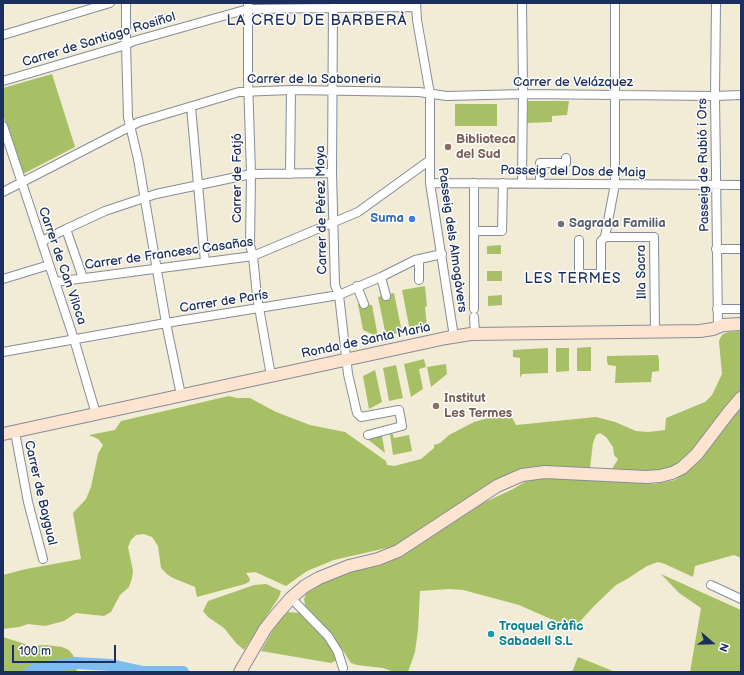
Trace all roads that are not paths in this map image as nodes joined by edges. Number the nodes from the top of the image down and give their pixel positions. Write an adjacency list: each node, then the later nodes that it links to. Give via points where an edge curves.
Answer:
1 (110, 3): 9 (street)
2 (126, 3): 10 (street)
3 (522, 3): 16 (street)
4 (615, 3): 17 (street)
5 (716, 3): 19 (street, Passeig de Rubió i Ors)
6 (333, 5): 7 (street, Carrer de Santiago Rosiñol); 8 (street, Carrer de Santiago Rosiñol); 14 (street, Carrer de Pérez Moya)
7 (416, 5): 15 (street, Passeig dels Almogàvers)
8 (248, 6): 10 (street, Carrer de Santiago Rosiñol); 13 (street, Carrer de Fatjó)
9 (3, 35)
10 (126, 44): 11 (street, Carrer de Santiago Rosiñol); 22 (street)
11 (3, 81)
12 (291, 90): 13 (street, Carrer de la Saboneria); 14 (street, Carrer de la Saboneria); 27 (street)
13 (248, 91): 20 (street, Carrer de la Saboneria); 26 (street, Carrer de Fatjó)
14 (333, 92): 15 (street, Carrer de la Saboneria); 25 (street, Carrer de Pérez Moya)
15 (430, 94): 16 (street, Carrer de Velázquez); 24 (street, Passeig dels Almogàvers)
16 (523, 94): 17 (street, Carrer de Velázquez); 32 (street)
17 (615, 95): 19 (street, Carrer de Velázquez); 34 (street)
18 (741, 95): 19 (street, Carrer de Velázquez)
19 (715, 96): 36 (street, Passeig de Rubió i Ors)
20 (191, 107): 22 (street, Carrer de la Saboneria); 35 (street)
21 (3, 126): 28 (street, Carrer de Can Viloca)
22 (130, 127): 28 (street, Carrer de la Saboneria); 39 (street)
23 (566, 158): 33 (street, via 566,163 540,163)
24 (430, 160): 29 (street, Passeig dels Almogàvers); 40 (street, Carrer de Francesc Casañas, via 358,212)
25 (332, 173): 27 (street); 40 (street, Carrer de Pérez Moya)
26 (251, 174): 27 (street); 35 (street); 49 (street, Carrer de Fatjó, via 250,245)
27 (290, 174)
28 (22, 183): 38 (street, Carrer de la Saboneria); 45 (street, Carrer de Can Viloca)
29 (430, 183): 30 (street, Passeig del Dos de Maig); 48 (street, Passeig dels Almogàvers)
30 (474, 183): 31 (street, Passeig del Dos de Maig); 42 (street)
31 (503, 183): 32 (street, Passeig del Dos de Maig); 42 (street, via 502,231)
32 (522, 183): 33 (street, Passeig del Dos de Maig)
33 (540, 183): 34 (street, Passeig del Dos de Maig)
34 (615, 184): 36 (street, Passeig del Dos de Maig); 43 (street)
35 (199, 185): 39 (street, via 156,194); 51 (street)
36 (716, 185): 37 (street, Passeig del Dos de Maig); 46 (street, Passeig de Rubió i Ors)
37 (741, 185)
38 (3, 192)
39 (145, 199): 41 (street, via 105,211); 53 (street)
40 (333, 222): 49 (street, Carrer de Francesc Casañas); 60 (street, Carrer de Pérez Moya, via 335,285)
41 (66, 229): 45 (street); 55 (street)
42 (474, 231): 70 (street)
43 (605, 237): 44 (street, via 602,241 601,274 579,274); 69 (street, Illa Sacra, via 654,237)
44 (579, 240)
45 (42, 243): 52 (street, Carrer de Can Viloca)
46 (716, 249): 47 (street); 64 (street, Passeig de Rubió i Ors)
47 (741, 249)
48 (442, 254): 50 (street, Carrer de París); 71 (street, Passeig dels Almogàvers)
49 (253, 256): 51 (street, Carrer de Francesc Casañas); 63 (street, Carrer de Fatjó)
50 (419, 259): 54 (street, Carrer de París); 57 (street)
51 (205, 262): 53 (street, Carrer de Francesc Casañas)
52 (49, 265): 56 (street); 58 (street, Carrer de Can Viloca)
53 (156, 268): 55 (street, Carrer de Francesc Casañas); 66 (street)
54 (381, 277): 59 (street, Carrer de París); 61 (street)
55 (84, 278): 58 (street, Carrer de Francesc Casañas)
56 (3, 279)
57 (420, 280)
58 (55, 282): 72 (street, Carrer de Can Viloca)
59 (357, 286): 60 (street, Carrer de París); 62 (street)
60 (339, 295): 63 (street, Carrer de París); 74 (street, Carrer de Pérez Moya)
61 (386, 296)
62 (364, 304)
63 (260, 308): 66 (street, Carrer de París); 75 (street, Carrer de Fatjó)
64 (717, 308): 65 (street); 68 (street, Passeig de Rubió i Ors)
65 (741, 309)
66 (166, 323): 72 (street, Carrer de París); 76 (street)
67 (741, 324): 68 (street, Ronda de Santa Maria)
68 (718, 327): 69 (street, Ronda de Santa Maria, via 700,331)
69 (655, 332): 70 (street, Ronda de Santa Maria)
70 (475, 334): 71 (street, Ronda de Santa Maria)
71 (454, 337): 74 (street, Ronda de Santa Maria)
72 (74, 339): 73 (street, Carrer de París); 78 (street, Carrer de Can Viloca)
73 (3, 352)
74 (347, 359): 75 (street, Ronda de Santa Maria); 80 (street, Carrer de Pérez Moya, via 357,413 361,417 399,410 402,426)
75 (271, 376): 76 (street, Ronda de Santa Maria)
76 (181, 395): 78 (street, Ronda de Santa Maria)
77 (741, 398): 83 (street, via 697,454 682,468 672,473 646,477 545,472 522,475 497,486 398,551 327,574)
78 (96, 414): 79 (street, Ronda de Santa Maria)
79 (9, 433): 81 (street, Carrer de Baygual)
80 (368, 435)
81 (43, 559)
82 (711, 585): 84 (street)
83 (291, 598): 85 (street, via 328,636 338,652); 86 (street, via 265,629)
84 (741, 599)
85 (343, 668)
86 (240, 672)

